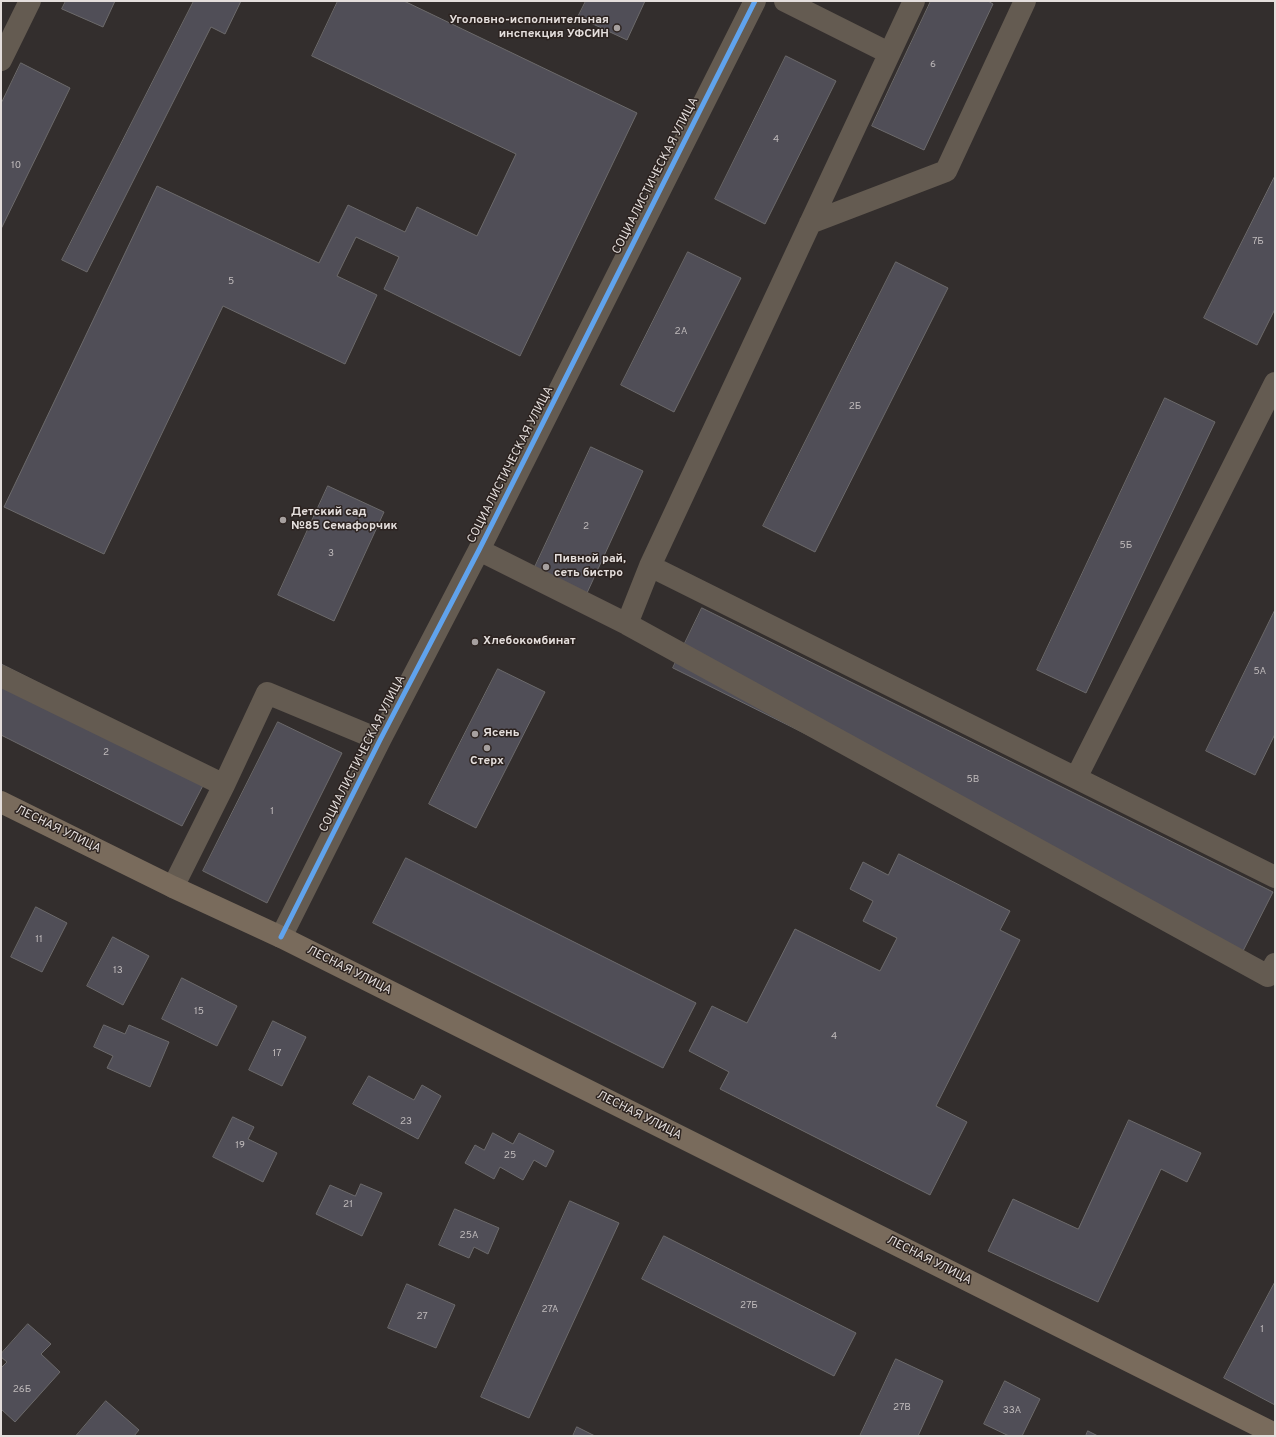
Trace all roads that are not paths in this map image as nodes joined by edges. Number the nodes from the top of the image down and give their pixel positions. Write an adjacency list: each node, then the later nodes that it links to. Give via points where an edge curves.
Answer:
1 (30, 1): 7 (street)
2 (755, 1): 10 (street, СОЦИАЛИСТИЧЕСКАЯ УЛИЦА)
3 (784, 1): 6 (street)
4 (914, 1): 6 (street)
5 (1025, 1): 8 (street, via 946,171)
6 (889, 53): 8 (street)
7 (1, 60)
8 (810, 223): 11 (street)
9 (1275, 383): 15 (street)
10 (480, 550): 12 (street); 14 (street, СОЦИАЛИСТИЧЕСКАЯ УЛИЦА)
11 (650, 566): 12 (street); 15 (street)
12 (627, 624): 21 (street, via 1268,976)
13 (1, 676): 16 (street)
14 (380, 740): 16 (street, via 267,693); 20 (street, СОЦИАЛИСТИЧЕСКАЯ УЛИЦА)
15 (1076, 778): 18 (street)
16 (224, 785): 19 (street)
17 (1, 802): 19 (main road, ЛЕСНАЯ УЛИЦА)
18 (1275, 877)
19 (172, 887): 20 (main road, ЛЕСНАЯ УЛИЦА)
20 (281, 937): 22 (main road, ЛЕСНАЯ УЛИЦА)
21 (1275, 964)
22 (1275, 1434)

